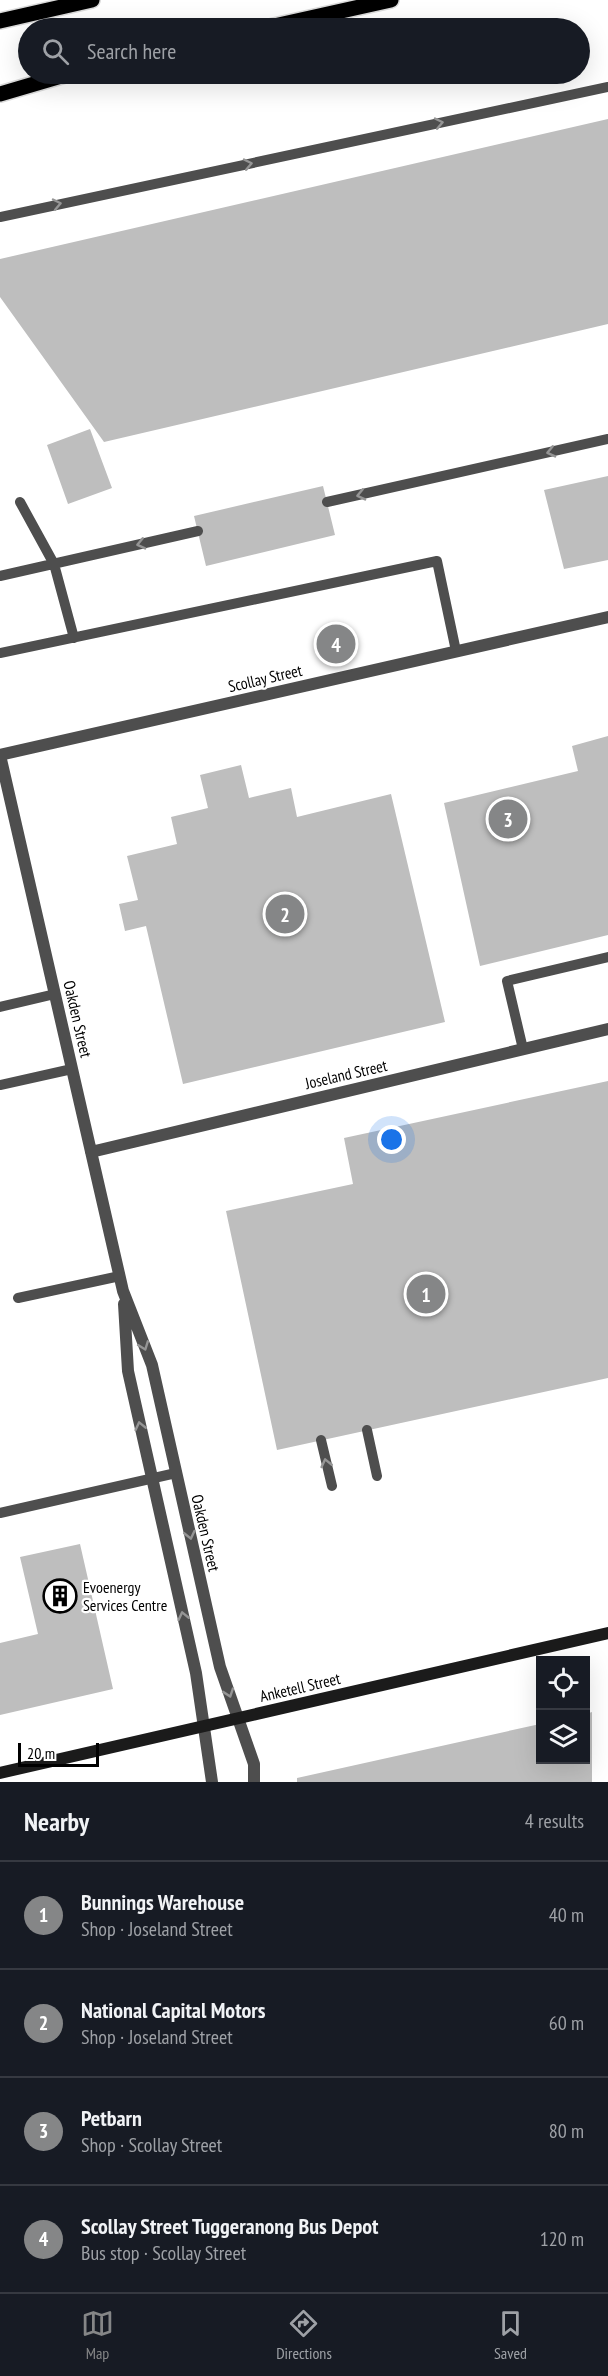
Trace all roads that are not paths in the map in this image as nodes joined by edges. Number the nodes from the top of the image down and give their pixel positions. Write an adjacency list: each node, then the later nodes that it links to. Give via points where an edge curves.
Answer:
1 (92, 0): 4 (main road)
2 (391, 0): 3 (main road)
3 (309, 18)
4 (0, 21)
5 (34, 84): 7 (main road)
6 (608, 87): 8 (lane, one-way to 6)
7 (0, 94)
8 (0, 217)
9 (608, 439): 11 (lane, one-way to 11)
10 (20, 502): 13 (lane)
11 (327, 502)
12 (198, 531): 13 (lane, one-way to 13)
13 (54, 564): 14 (lane); 16 (lane)
14 (0, 576)
15 (608, 617): 17 (street, Scollay Street)
16 (74, 638): 17 (lane, via 437,561); 18 (lane)
17 (456, 651): 19 (street, Scollay Street)
18 (0, 653)
19 (0, 755): 21 (street, Oakden Street)
20 (608, 957): 24 (lane, via 507,981)
21 (55, 994): 22 (lane); 25 (street, Oakden Street)
22 (0, 1007)
23 (608, 1029): 24 (street, Joseland Street)
24 (523, 1049): 27 (street, Joseland Street)
25 (72, 1069): 26 (lane); 27 (street, Oakden Street)
26 (0, 1085)
27 (91, 1152): 28 (street, Oakden Street)
28 (120, 1276): 29 (street, Oakden Street); 30 (lane)
29 (123, 1291): 33 (street, Oakden Street, one-way to 33, via 152,1365); 35 (street, Oakden Street, one-way to 29, via 128,1371)
30 (18, 1298)
31 (367, 1430): 34 (lane)
32 (321, 1440): 36 (lane, one-way to 32)
33 (176, 1473): 35 (lane); 39 (street, Oakden Street, one-way to 39, via 220,1667)
34 (377, 1476)
35 (152, 1478): 37 (lane); 40 (street, Oakden Street, one-way to 35, via 196,1673)
36 (332, 1486)
37 (0, 1514)
38 (608, 1633): 39 (street, Anketell Street)
39 (238, 1718): 40 (street, Anketell Street); 43 (street, Oakden Street, via 254,1764)
40 (204, 1726): 41 (street, Anketell Street); 42 (street, Oakden Street)
41 (0, 1773)
42 (212, 1782)
43 (254, 1782)

